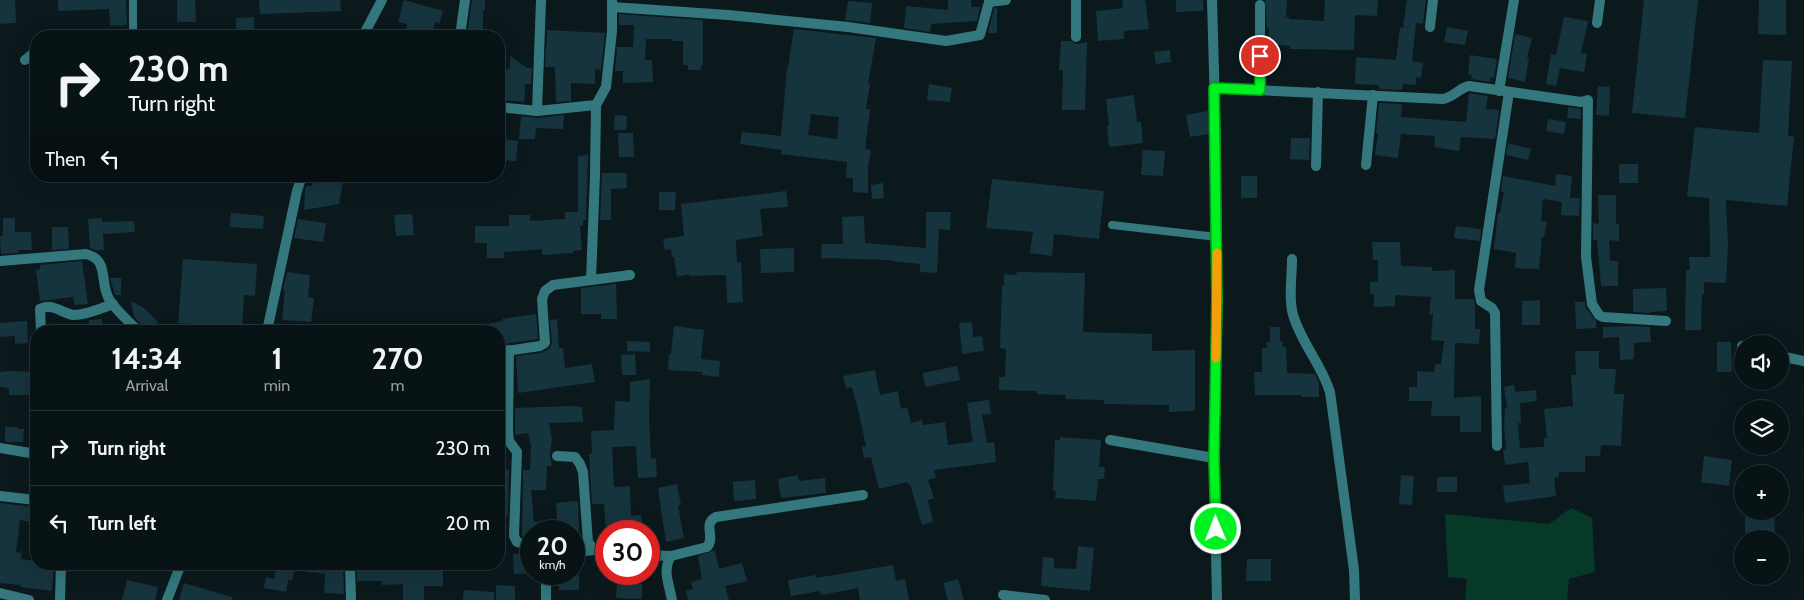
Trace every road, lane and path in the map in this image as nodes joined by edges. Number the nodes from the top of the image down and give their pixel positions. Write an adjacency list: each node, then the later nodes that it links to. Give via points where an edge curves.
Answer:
1 (133, 0): 15 (lane)
2 (382, 0): 16 (street)
3 (465, 0): 17 (street)
4 (541, 0): 28 (street)
5 (1006, 0): 11 (street, via 989,2 980,35 946,41 848,27)
6 (1076, 0): 18 (street)
7 (1212, 0): 21 (street)
8 (1433, 0): 14 (street)
9 (1514, 0): 24 (street)
10 (1600, 0): 13 (street)
11 (612, 4): 26 (street, via 606,87)
12 (1260, 5): 22 (street)
13 (1597, 23)
14 (1430, 27)
15 (133, 30)
16 (365, 30)
17 (461, 30)
18 (1076, 37)
19 (30, 56): 20 (street)
20 (25, 60)
21 (1214, 88): 22 (street); 33 (street)
22 (1260, 90): 23 (street)
23 (1318, 92): 25 (street); 29 (street)
24 (1504, 92): 25 (street, via 1469,86 1443,99); 39 (street, via 1581,102 1588,100 1586,257 1592,304 1604,317); 48 (street, via 1479,290 1481,301 1495,313)
25 (1372, 95): 30 (street)
26 (596, 105): 28 (street); 37 (street)
27 (505, 107): 28 (street)
28 (537, 110)
29 (1316, 166)
30 (1366, 166)
31 (300, 182): 42 (street)
32 (1112, 224): 33 (lane)
33 (1217, 237): 52 (street)
34 (1292, 259): 75 (street, via 1293,317 1309,352 1326,378 1330,392 1354,570)
35 (0, 261): 38 (street, via 94,256 102,266 105,288)
36 (630, 275): 37 (street)
37 (591, 280): 43 (street, via 553,285 545,291 542,299 545,343)
38 (113, 304): 40 (street, via 75,315 55,307 42,308); 41 (street)
39 (1666, 322)
40 (41, 325)
41 (132, 325)
42 (268, 325)
43 (505, 351)
44 (1789, 358): 45 (street)
45 (1804, 361)
46 (505, 371): 56 (street, via 509,441 517,452 514,536)
47 (1110, 440): 52 (street)
48 (1497, 446)
49 (0, 448): 50 (street)
50 (30, 453)
51 (557, 456): 57 (street, via 575,457 580,464 588,542)
52 (1214, 458): 74 (street)
53 (863, 495): 60 (street, via 716,517 709,524 711,540 707,547)
54 (0, 496): 55 (street)
55 (30, 499)
56 (520, 543)
57 (594, 550): 58 (street)
58 (585, 551)
59 (660, 556): 60 (street)
60 (671, 556): 72 (street, via 666,563 666,575)
61 (61, 570): 68 (street)
62 (179, 570): 69 (street)
63 (350, 570): 70 (street)
64 (546, 585): 71 (street)
65 (0, 593): 67 (street)
66 (1003, 595): 73 (street)
67 (29, 600)
68 (60, 600)
69 (167, 600)
70 (351, 600)
71 (546, 600)
72 (672, 600)
73 (1045, 600)
74 (1218, 600)
75 (1355, 600)

